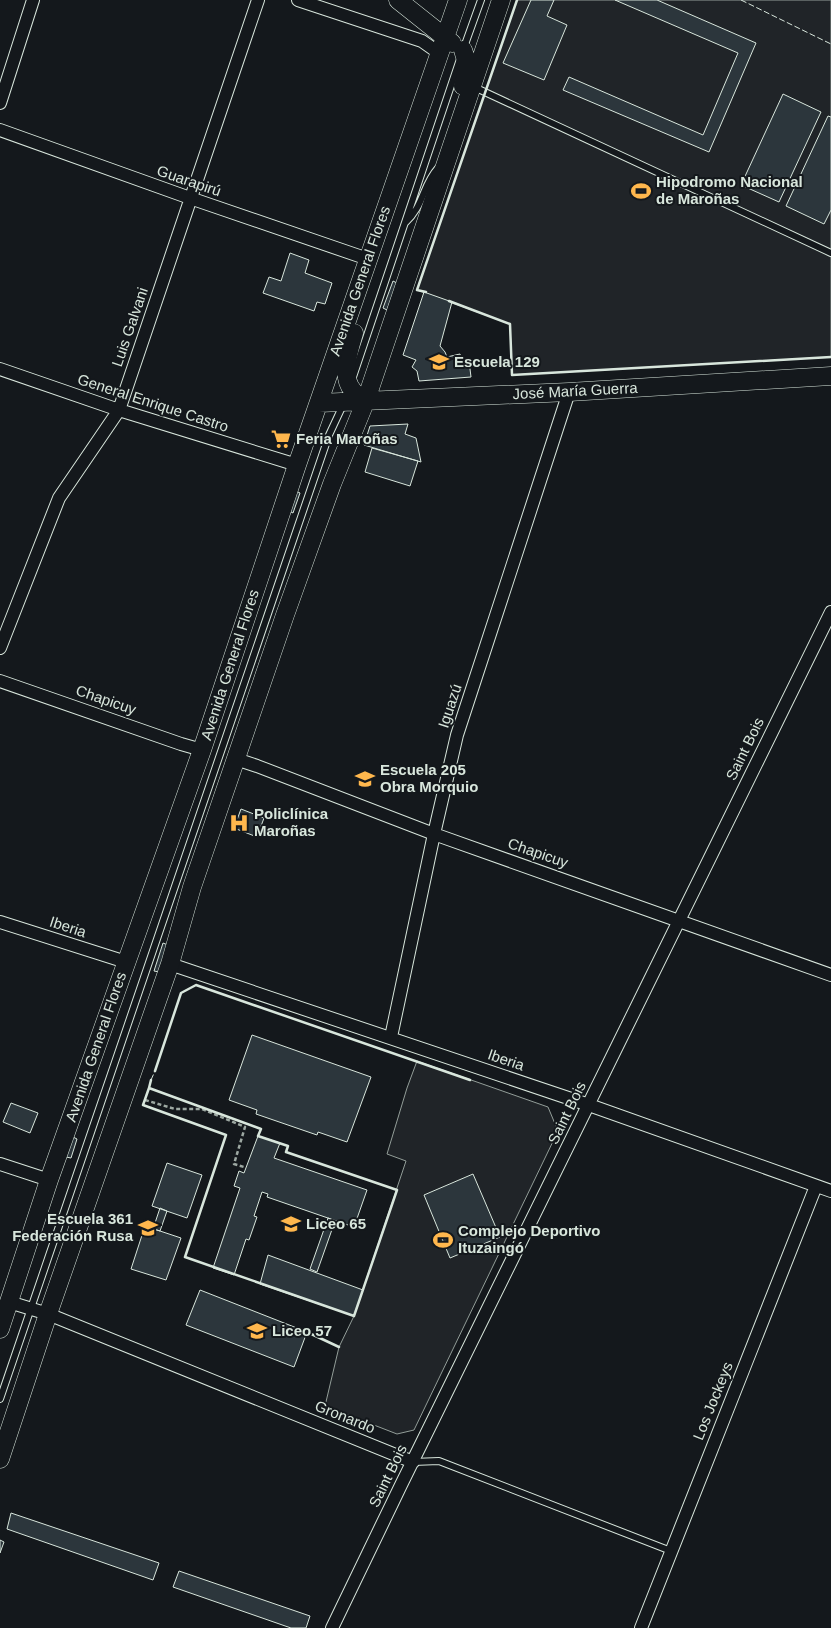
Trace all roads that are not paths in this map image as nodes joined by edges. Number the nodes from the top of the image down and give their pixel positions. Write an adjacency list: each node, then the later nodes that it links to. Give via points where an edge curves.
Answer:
1 (34, 0): 12 (street)
2 (258, 0): 15 (street, Luis Galvani)
3 (298, 0): 8 (street)
4 (398, 0): 8 (main road)
5 (458, 0): 8 (main road, Avenida General Flores)
6 (481, 0): 9 (lane, Avenida General Flores)
7 (501, 0): 10 (main road, Avenida General Flores)
8 (442, 45): 9 (main road); 18 (main road, Avenida General Flores)
9 (463, 50): 10 (main road); 14 (main road, via 467,70 447,130); 16 (lane, Avenida General Flores)
10 (482, 57): 11 (main road, Avenida General Flores)
11 (472, 87): 14 (main road, Avenida General Flores); 17 (lane)
12 (0, 103)
13 (0, 130): 15 (street, Guarapirú)
14 (448, 156): 16 (lane, Avenida General Flores, via 431,176 418,208); 23 (main road, Avenida General Flores)
15 (190, 198): 18 (street, Guarapirú); 25 (street, Luis Galvani)
16 (404, 224): 22 (lane, Avenida General Flores)
17 (831, 253)
18 (368, 259): 22 (main road, via 367,287 348,351); 24 (main road, Avenida General Flores)
19 (0, 369): 25 (street, General Enrique Castro)
20 (831, 376): 21 (main road, José María Guerra)
21 (569, 392): 23 (main road, José María Guerra); 32 (street, Iguazú, via 457,735)
22 (347, 394): 23 (main road, via 354,393); 24 (main road); 45 (lane, Avenida General Flores, via 326,444)
23 (366, 400): 31 (main road, Avenida General Flores, via 329,493)
24 (319, 403): 26 (main road, Avenida General Flores)
25 (119, 410): 26 (street, General Enrique Castro); 28 (street, Luis Galvani, via 59,498)
26 (297, 465): 30 (main road, Avenida General Flores)
27 (831, 612): 33 (street, Saint Bois)
28 (0, 648)
29 (0, 681): 30 (street, Chapicuy)
30 (202, 750): 35 (main road, Avenida General Flores)
31 (236, 759): 32 (street, Chapicuy); 36 (main road, Avenida General Flores, via 192,887)
32 (434, 834): 33 (street, Chapicuy); 38 (street, Iguazú)
33 (679, 920): 37 (street, Chapicuy); 39 (street, Saint Bois)
34 (0, 922): 35 (street, Iberia)
35 (126, 962): 41 (main road, Avenida General Flores)
36 (170, 964): 38 (street, Iberia); 46 (main road, Avenida General Flores)
37 (831, 975)
38 (391, 1037): 39 (street, Iberia)
39 (589, 1105): 42 (street, Iberia); 50 (street, Saint Bois)
40 (0, 1164): 41 (street)
41 (49, 1180): 44 (main road, Avenida General Flores)
42 (816, 1186): 43 (street, Iberia); 51 (street, Los Jockeys)
43 (831, 1191)
44 (10, 1302): 45 (street, Gronardo); 47 (main road, Avenida General Flores)
45 (31, 1309): 46 (street, Gronardo); 48 (lane, Avenida General Flores)
46 (48, 1314): 49 (main road, Avenida General Flores); 50 (street, Gronardo)
47 (0, 1329)
48 (0, 1398)
49 (0, 1459)
50 (413, 1462): 51 (lane, Gronardo, via 439,1461); 52 (street, Saint Bois)
51 (670, 1551): 53 (street, Los Jockeys)
52 (332, 1628)
53 (641, 1628)

